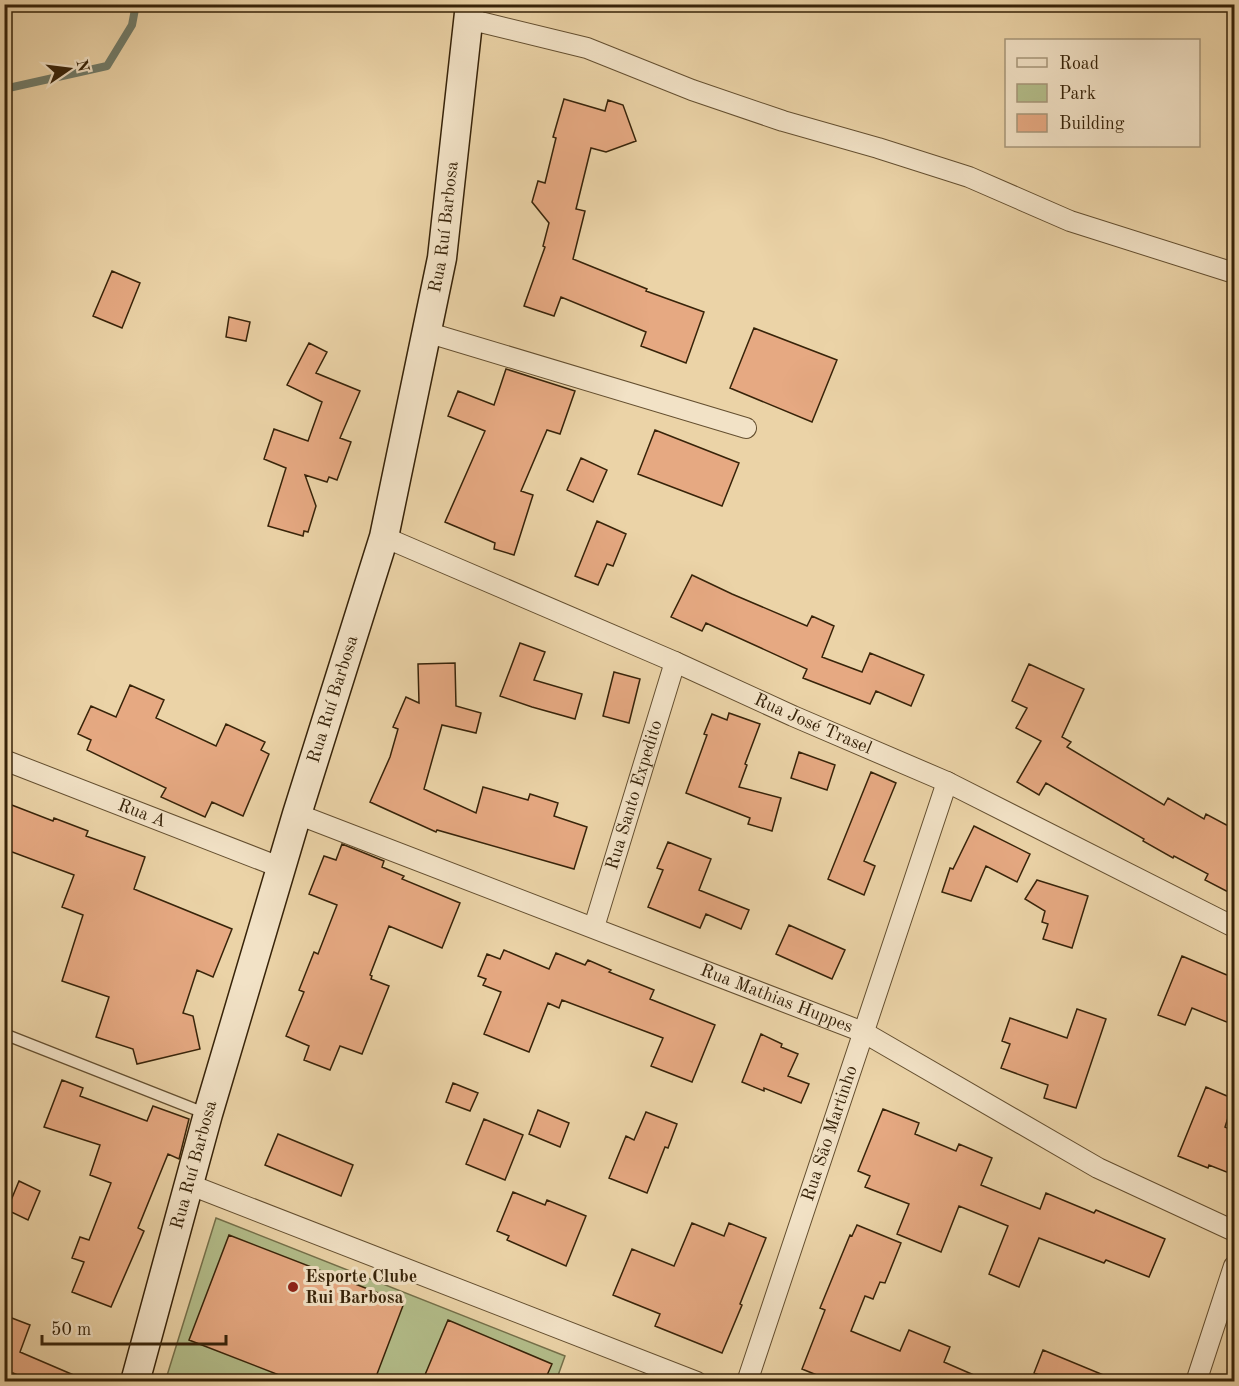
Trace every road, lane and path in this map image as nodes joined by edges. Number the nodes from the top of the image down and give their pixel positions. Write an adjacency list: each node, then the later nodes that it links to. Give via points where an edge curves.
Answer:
1 (469, 12): 2 (street, via 587,48 783,121 969,177 1070,221); 3 (main road, Rua Ruí Barbosa, via 442,258)
2 (1234, 273)
3 (426, 332): 4 (street); 5 (main road, Rua Ruí Barbosa)
4 (746, 428)
5 (384, 537): 6 (street, Rua José Trasel); 9 (main road, Rua Ruí Barbosa)
6 (675, 662): 8 (street, Rua José Trasel); 11 (street, Rua Santo Expedito)
7 (4, 760): 10 (street, Rua A)
8 (947, 782): 12 (street, Rua José Trasel); 13 (street, Rua São Martinho)
9 (297, 814): 10 (main road, Rua Ruí Barbosa); 11 (street, Rua Mathias Huppes)
10 (282, 868): 15 (main road, Rua Ruí Barbosa)
11 (594, 927): 13 (street, Rua Mathias Huppes)
12 (1234, 927)
13 (863, 1032): 17 (street, Rua Mathias Huppes, via 1098,1168); 21 (street, Rua São Martinho)
14 (4, 1034): 15 (lane)
15 (208, 1114): 16 (main road, Rua Ruí Barbosa)
16 (188, 1184): 19 (main road, Rua Ruí Barbosa); 20 (street)
17 (1234, 1232)
18 (1234, 1266): 22 (street)
19 (135, 1382)
20 (697, 1382)
21 (747, 1382)
22 (1196, 1382)

